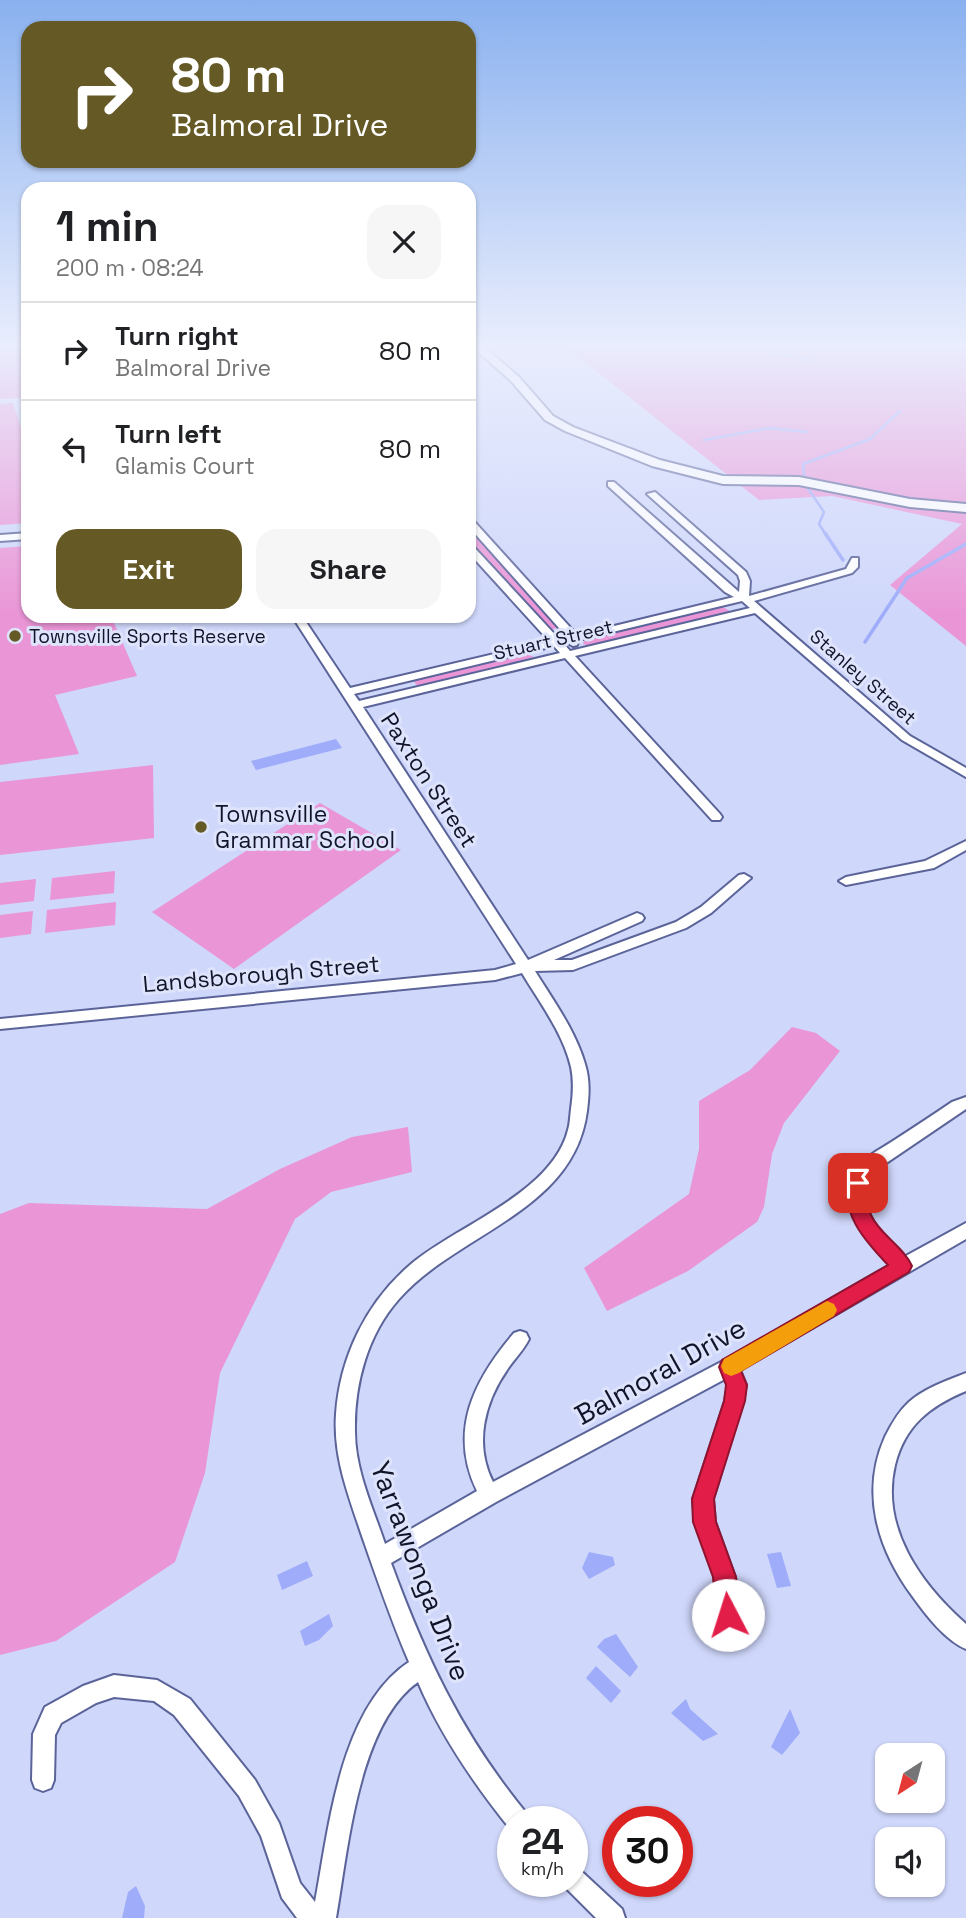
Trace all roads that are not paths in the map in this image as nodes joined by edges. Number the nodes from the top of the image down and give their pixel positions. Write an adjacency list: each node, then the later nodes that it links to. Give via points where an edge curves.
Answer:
1 (588, 437): 4 (main road, via 705,477 799,481 910,503)
2 (611, 484): 10 (street, Stanley Street, via 729,590)
3 (652, 494): 10 (street, via 742,574)
4 (966, 508)
5 (476, 529): 13 (street)
6 (21, 536): 7 (street)
7 (0, 538)
8 (476, 555): 14 (street)
9 (855, 560): 10 (street, Stuart Street, via 849,571)
10 (745, 599): 11 (street, Stanley Street); 13 (street, Stuart Street)
11 (758, 609): 15 (street, Stuart Street); 18 (street, Stanley Street, via 906,738)
12 (303, 623): 16 (street, Paxton Street)
13 (574, 638): 14 (street, Stuart Street); 15 (street)
14 (555, 643): 15 (street); 16 (street, Stuart Street)
15 (569, 653): 17 (street, Stuart Street); 19 (street)
16 (348, 692): 17 (street, Paxton Street)
17 (356, 705): 24 (street, Paxton Street)
18 (966, 773)
19 (716, 817)
20 (966, 845): 22 (street, via 929,865)
21 (744, 878): 24 (street, Landsborough Street, via 681,925 573,965)
22 (846, 881)
23 (637, 918): 24 (street, Landsborough Street)
24 (526, 967): 25 (street, Landsborough Street, via 493,975); 33 (street, Yarrawonga Drive, via 576,1058 581,1100 578,1121 572,1143 540,1186 517,1207 411,1273 363,1340 346,1399 345,1435 348,1460)
25 (0, 1024)
26 (966, 1103): 28 (street, via 867,1167 858,1183 856,1200 863,1219)
27 (966, 1230): 28 (street, Balmoral Drive)
28 (902, 1266): 30 (street, Balmoral Drive)
29 (520, 1339): 32 (street, via 485,1385 474,1422 475,1460)
30 (729, 1367): 32 (street, Balmoral Drive); 34 (street, via 737,1385 734,1401 703,1499 705,1522 724,1577)
31 (966, 1382): 35 (street, via 912,1411 893,1440 879,1489 900,1560 937,1613)
32 (489, 1495): 33 (street, Balmoral Drive)
33 (380, 1558): 36 (street, Yarrawonga Drive)
34 (728, 1615)
35 (966, 1638)
36 (421, 1667): 38 (street, Yarrawonga Drive, via 459,1742); 41 (street, via 399,1683 374,1718 356,1759)
37 (43, 1780): 40 (street, via 44,1734 53,1715 114,1686 157,1691 182,1707 247,1788 271,1831 290,1890)
38 (507, 1806)
39 (588, 1894): 42 (street)
40 (312, 1918)
41 (324, 1918)
42 (613, 1918)

